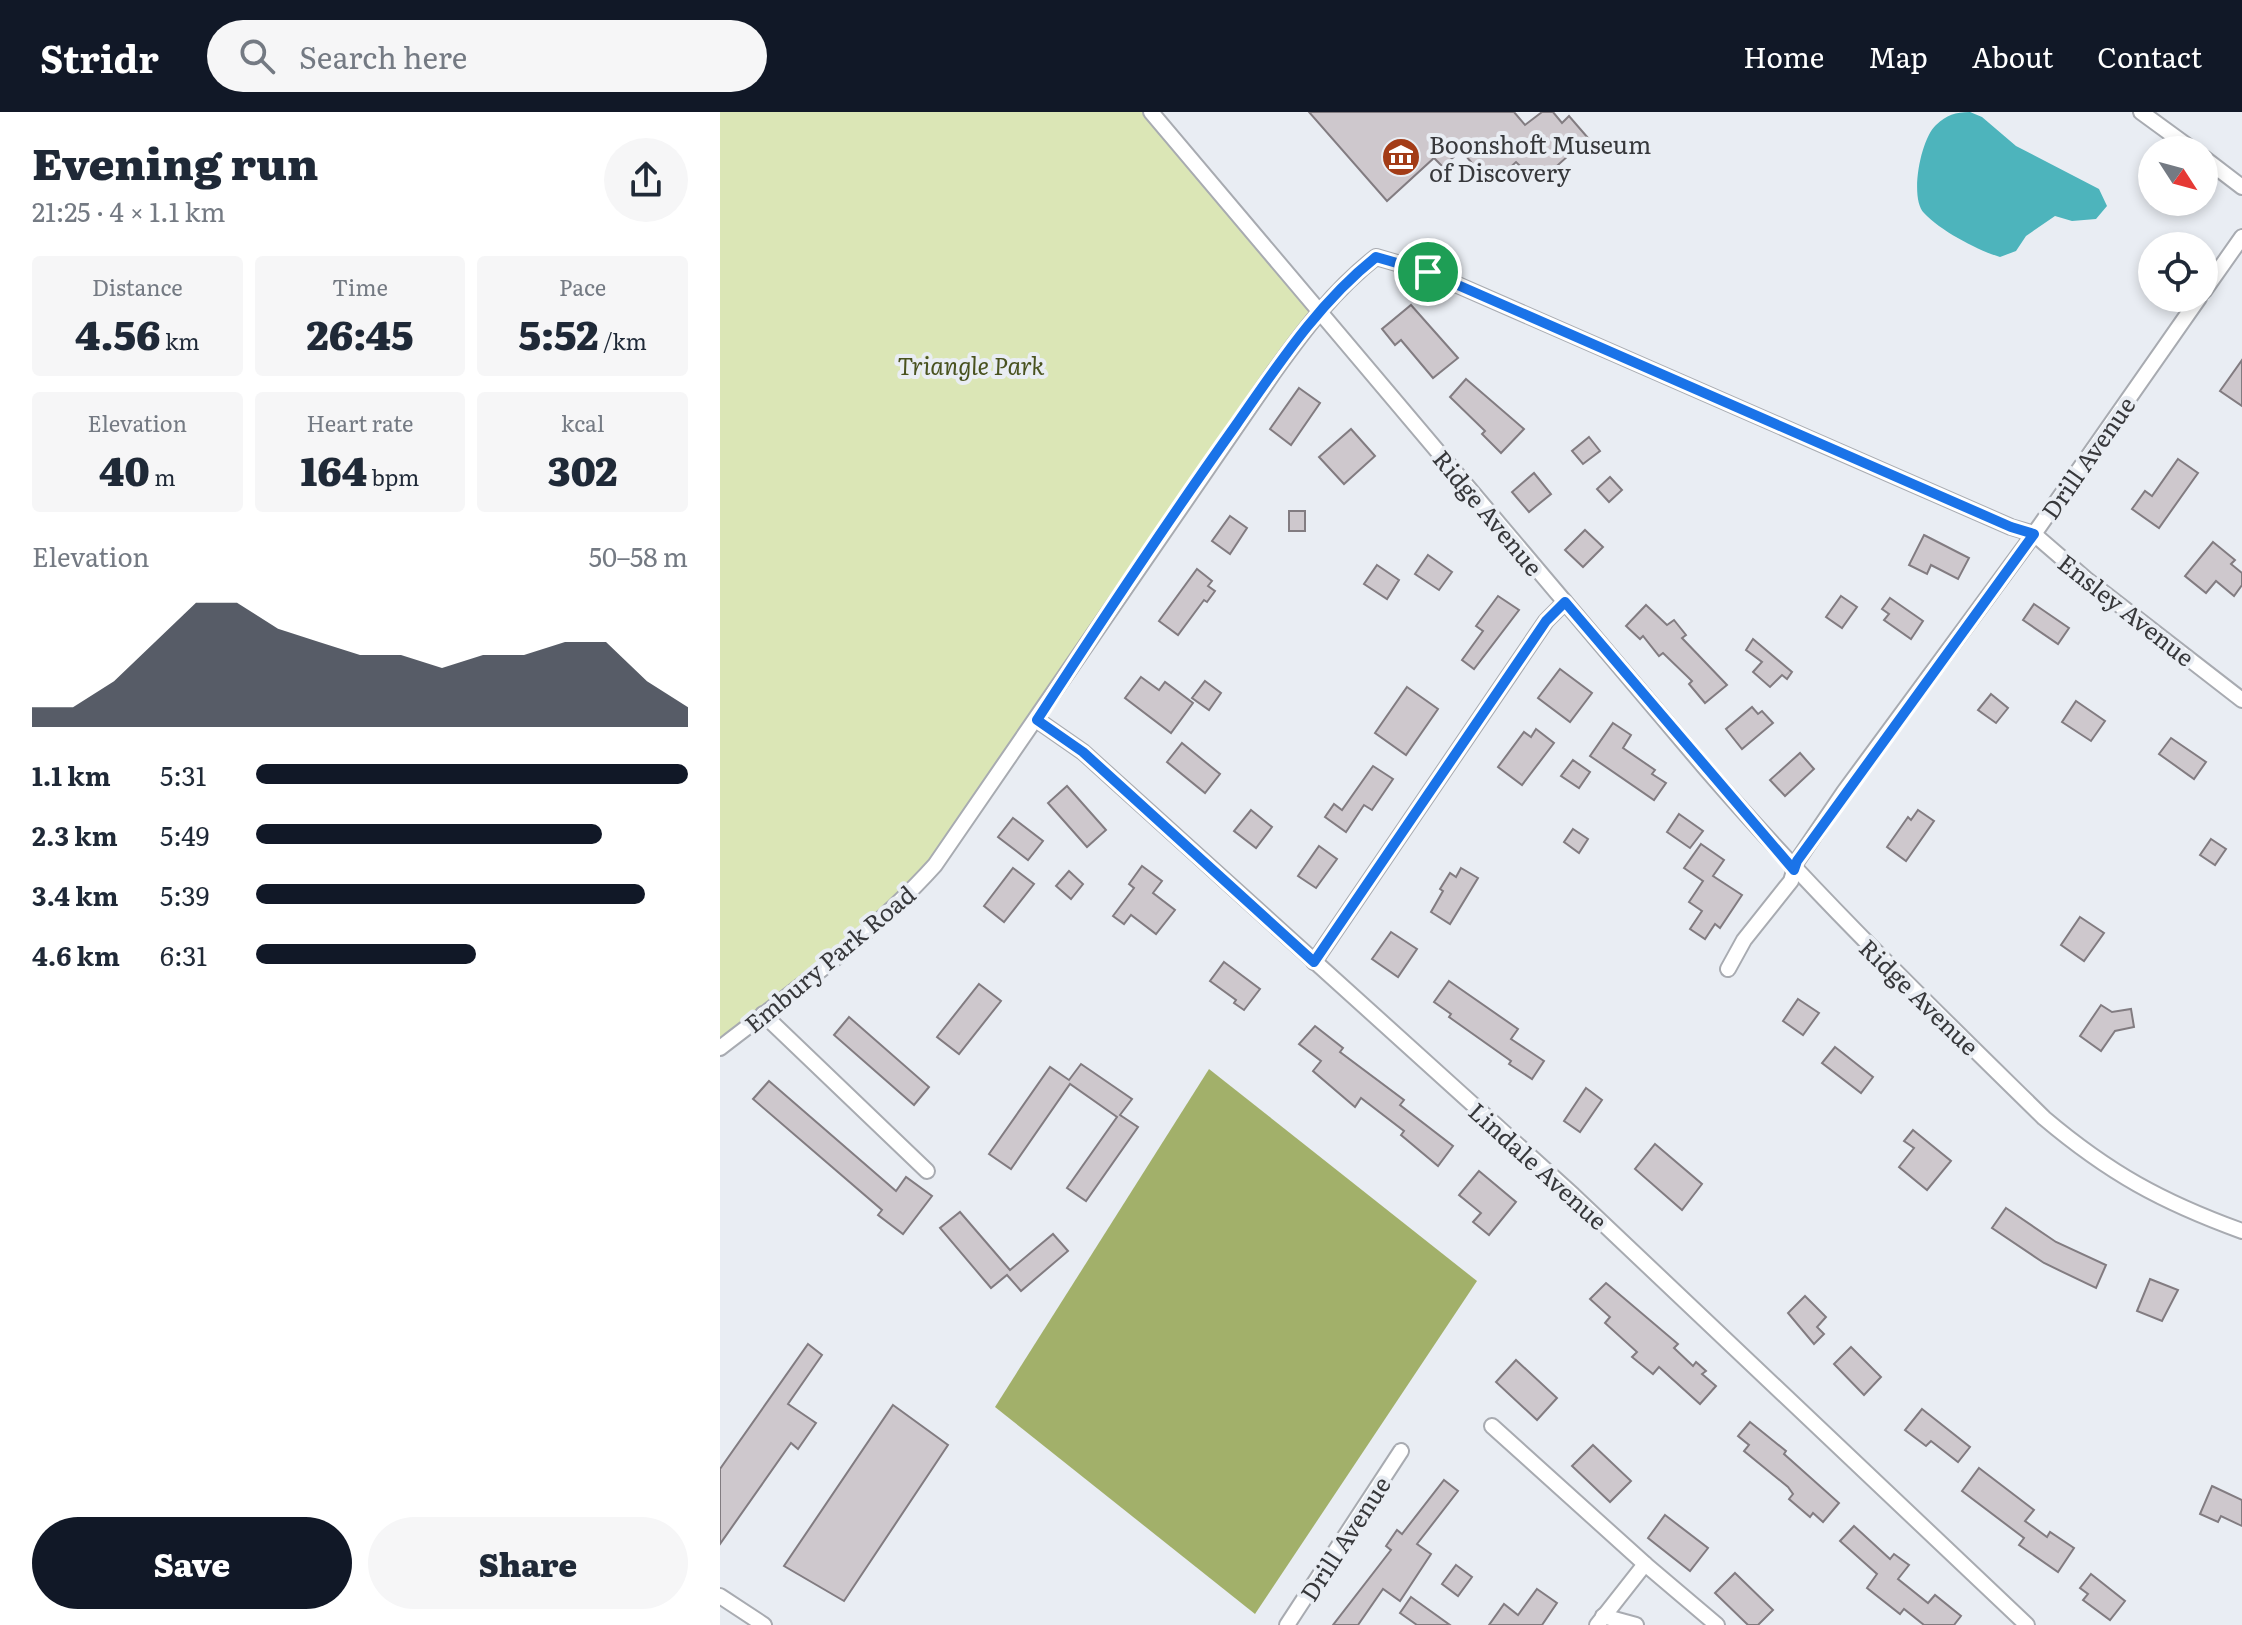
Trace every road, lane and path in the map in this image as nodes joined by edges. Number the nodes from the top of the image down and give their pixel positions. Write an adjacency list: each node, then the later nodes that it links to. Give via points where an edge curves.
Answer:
1 (1151, 112): 8 (street, Ridge Avenue)
2 (2141, 112): 3 (street)
3 (2174, 136)
4 (2218, 169): 5 (street)
5 (2242, 187)
6 (2242, 237): 7 (street)
7 (2218, 271)
8 (1318, 312): 10 (street, Ensley Avenue, via 1376,257 1395,260); 11 (street, Ridge Avenue); 13 (street, Embury Park Road, via 1173,515)
9 (2189, 312): 10 (street, Drill Avenue)
10 (2034, 534): 12 (street, Ensley Avenue); 14 (street, Drill Avenue, via 1844,792)
11 (1565, 602): 14 (street, Ridge Avenue); 15 (street, via 1546,621)
12 (2242, 700)
13 (1037, 720): 15 (street, Lindale Avenue, via 1083,752); 17 (street, Embury Park Road, via 952,842 905,897)
14 (1794, 870): 16 (street, Drill Avenue); 20 (street, Ridge Avenue, via 2077,1146 2142,1189)
15 (1314, 962): 30 (street, Lindale Avenue, via 1573,1195)
16 (1728, 969)
17 (763, 1014): 18 (street, Embury Park Road); 19 (street)
18 (720, 1048)
19 (927, 1171)
20 (2242, 1231)
21 (1492, 1426): 23 (street)
22 (1401, 1451): 27 (street, Drill Avenue)
23 (1645, 1564): 25 (street); 29 (street)
24 (720, 1596): 26 (street)
25 (1600, 1620): 28 (street)
26 (764, 1625)
27 (1287, 1625)
28 (1636, 1625)
29 (1717, 1625)
30 (2027, 1625)

